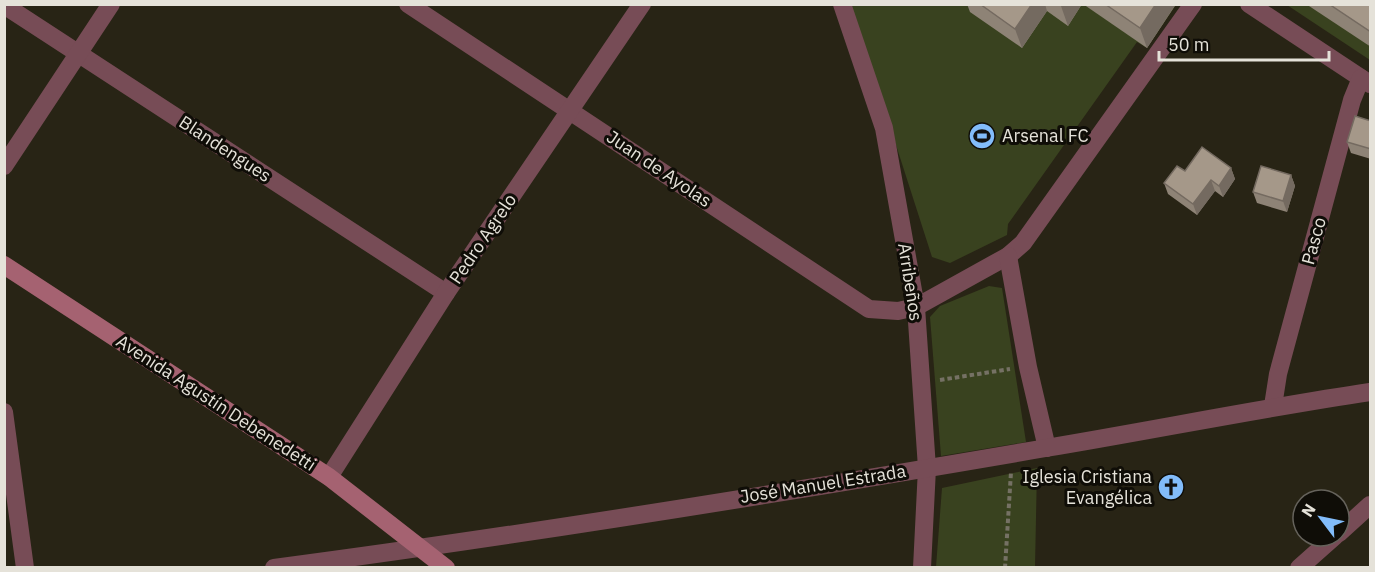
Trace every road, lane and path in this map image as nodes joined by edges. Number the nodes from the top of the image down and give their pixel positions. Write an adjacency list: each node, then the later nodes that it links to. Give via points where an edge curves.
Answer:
1 (111, 4): 8 (street)
2 (408, 4): 10 (street, Juan de Ayolas)
3 (642, 4): 10 (street, Pedro Agrelo)
4 (842, 4): 15 (street, Arribeños, via 884,128)
5 (1193, 4): 12 (street, via 1023,243)
6 (1249, 4): 9 (street)
7 (4, 5): 8 (street, Blandengues)
8 (77, 54): 11 (street); 14 (street, Blandengues)
9 (1366, 81): 19 (street, Pasco, via 1348,111 1278,374)
10 (571, 111): 14 (street, Pedro Agrelo); 15 (street, Juan de Ayolas, via 869,309 891,312)
11 (4, 166)
12 (1008, 256): 15 (street); 16 (street)
13 (5, 267): 24 (main road, Avenida Agustín Debenedetti)
14 (446, 293): 24 (street, Pedro Agrelo)
15 (916, 307): 17 (street, Arribeños)
16 (1028, 367): 17 (path); 21 (street)
17 (922, 382): 23 (street, Arribeños)
18 (1371, 392): 19 (street, José Manuel Estrada)
19 (1273, 406): 21 (street, José Manuel Estrada)
20 (4, 412): 29 (street)
21 (1047, 448): 22 (street, José Manuel Estrada)
22 (1013, 454): 23 (street, José Manuel Estrada); 33 (path)
23 (927, 468): 27 (street, José Manuel Estrada); 32 (street, Arribeños)
24 (329, 477): 27 (main road, Avenida Agustín Debenedetti)
25 (1371, 505): 26 (street)
26 (1351, 522)
27 (423, 548): 30 (street, José Manuel Estrada); 31 (main road, Avenida Agustín Debenedetti)
28 (1321, 548): 34 (street)
29 (25, 567)
30 (274, 567)
31 (446, 567)
32 (922, 567)
33 (1005, 567)
34 (1299, 567)

